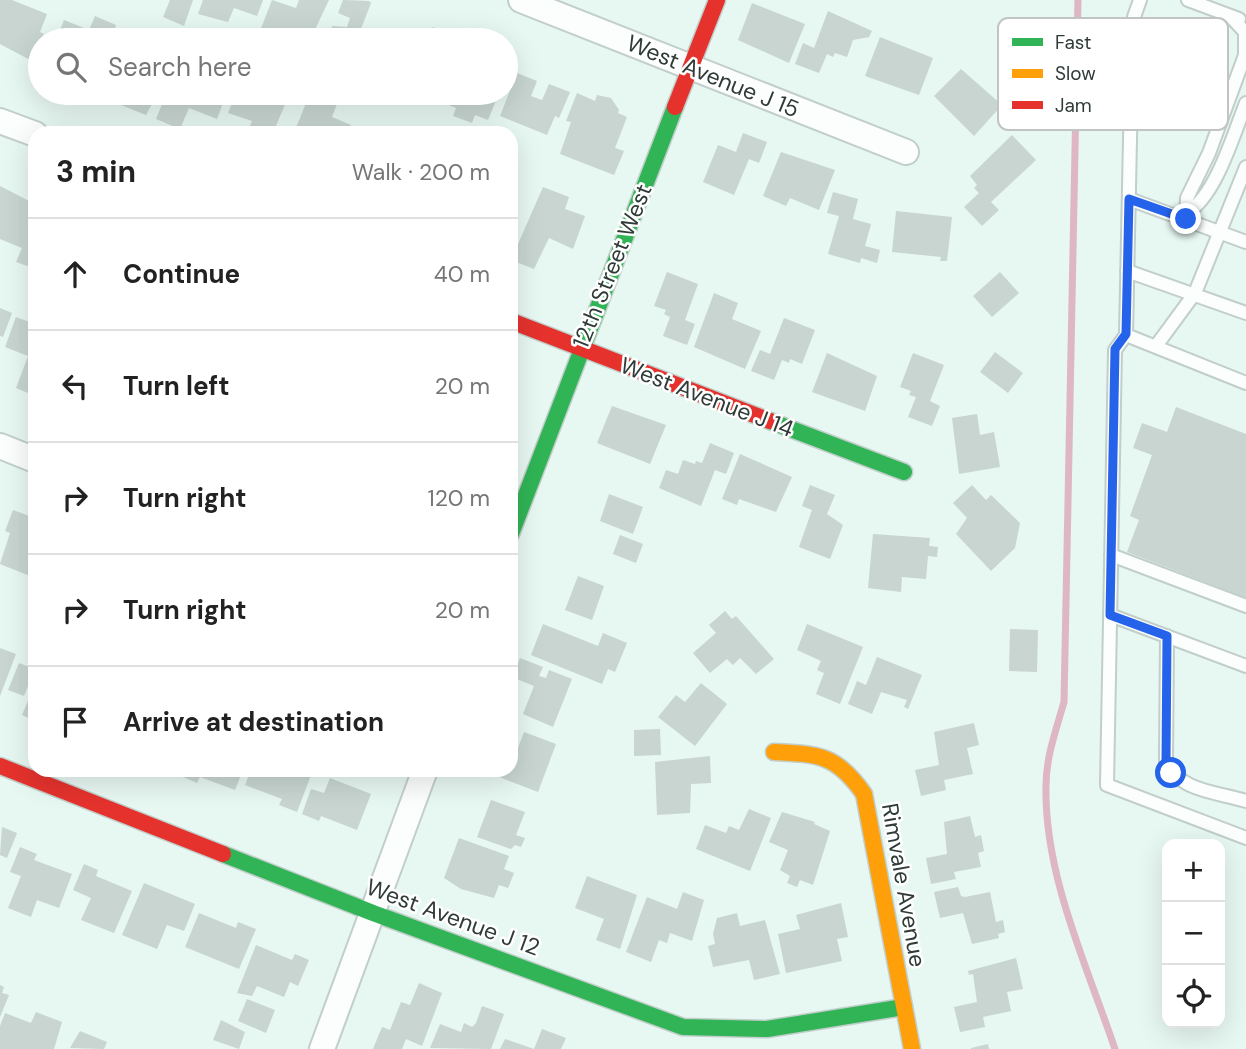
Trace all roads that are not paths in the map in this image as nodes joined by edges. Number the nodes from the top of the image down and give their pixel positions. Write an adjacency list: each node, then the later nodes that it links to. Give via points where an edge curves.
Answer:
1 (521, 0): 8 (street, West Avenue J 15)
2 (718, 0): 8 (street, 12th Street West)
3 (1140, 0): 6 (lane)
4 (1188, 0): 5 (lane)
5 (1231, 17): 7 (lane); 9 (lane, via 1245,32 1245,55)
6 (1134, 18)
7 (1246, 21)
8 (691, 67): 15 (street, West Avenue J 15); 27 (street, 12th Street West)
9 (1228, 101)
10 (1246, 103): 18 (lane, via 1224,159 1200,204)
11 (0, 121): 14 (street)
12 (1130, 130): 17 (lane)
13 (1217, 130): 18 (lane, via 1187,198)
14 (28, 131)
15 (906, 152)
16 (1246, 167): 19 (lane)
17 (1129, 199): 18 (lane); 21 (lane)
18 (1187, 216): 19 (lane)
19 (1219, 231): 20 (lane); 22 (lane)
20 (1246, 242)
21 (1128, 271): 22 (lane); 25 (lane)
22 (1195, 293): 23 (lane); 26 (lane)
23 (1246, 313)
24 (518, 324): 27 (street, West Avenue J 14)
25 (1126, 334): 26 (lane); 33 (lane, via 1115,349)
26 (1156, 346): 28 (lane)
27 (580, 348): 31 (street, West Avenue J 14); 32 (street, 12th Street West)
28 (1246, 383)
29 (0, 446): 30 (street)
30 (28, 457)
31 (904, 472)
32 (518, 515)
33 (1111, 555): 34 (lane); 35 (lane)
34 (1246, 606)
35 (1110, 615): 36 (lane); 44 (lane, via 1107,785)
36 (1167, 636): 37 (lane); 43 (lane, via 1166,761 1171,773 1197,788)
37 (1246, 666)
38 (774, 752): 46 (street, Rimvale Avenue, via 825,755 848,770 864,794)
39 (0, 766): 41 (street, West Avenue J 12)
40 (28, 777): 45 (street, West Avenue J 12)
41 (28, 777)
42 (422, 777): 45 (street)
43 (1246, 801)
44 (1246, 838)
45 (373, 912): 46 (street, West Avenue J 12, via 682,1027 760,1032); 47 (street)
46 (904, 1007): 48 (street, Rimvale Avenue)
47 (322, 1049)
48 (912, 1049)

